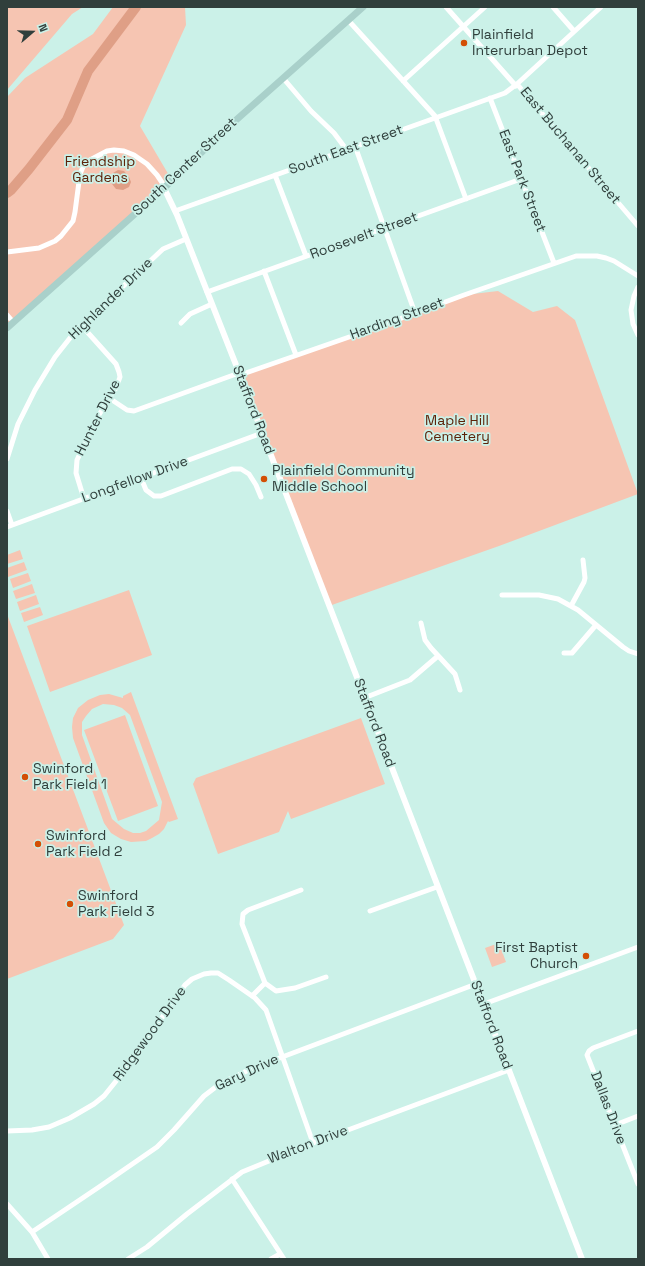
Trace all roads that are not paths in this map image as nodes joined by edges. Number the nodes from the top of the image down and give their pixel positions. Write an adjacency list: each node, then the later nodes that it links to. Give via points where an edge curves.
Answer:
1 (362, 7): 6 (main road, South Center Street)
2 (446, 7): 7 (street, East Buchanan Street)
3 (485, 7): 7 (street)
4 (553, 7): 8 (street)
5 (601, 7): 8 (street, South East Street)
6 (348, 20): 9 (main road, South Center Street); 10 (street)
7 (463, 26): 10 (street); 11 (street, East Buchanan Street)
8 (574, 31): 11 (street, South East Street)
9 (283, 78): 15 (street); 18 (main road, South Center Street)
10 (403, 81): 13 (street)
11 (516, 85): 12 (street, South East Street, via 505,93); 21 (street, East Buchanan Street)
12 (490, 98): 13 (street, South East Street); 17 (street, East Park Street)
13 (435, 118): 14 (street, South East Street); 19 (street)
14 (356, 146): 15 (street, South East Street); 22 (street)
15 (346, 149): 16 (street, South East Street)
16 (275, 175): 20 (street, South East Street); 25 (street)
17 (521, 179): 19 (street, Roosevelt Street); 26 (street, East Park Street)
18 (165, 187): 20 (street, Stafford Road); 24 (street, via 147,164 134,155 119,150 107,151 88,161 84,166 80,174 74,217 61,236 55,242 39,248); 34 (main road, South Center Street)
19 (466, 199): 22 (street, Roosevelt Street)
20 (175, 210): 23 (street, Stafford Road)
21 (638, 226)
22 (384, 228): 25 (street, Roosevelt Street); 32 (street)
23 (186, 239): 30 (street, Stafford Road); 36 (street, Highlander Drive, via 163,249)
24 (7, 252)
25 (306, 256): 27 (street, Roosevelt Street)
26 (554, 263): 28 (street, Harding Street, via 576,256 597,256 614,261); 32 (street, Harding Street)
27 (264, 271): 30 (street, Roosevelt Street); 39 (street)
28 (638, 276)
29 (638, 287): 38 (street, via 631,310 632,324)
30 (207, 292): 31 (street, Stafford Road)
31 (212, 304): 35 (street, via 190,314); 40 (street, Stafford Road)
32 (415, 313): 39 (street, Harding Street)
33 (7, 315): 34 (street)
34 (13, 322): 37 (main road, South Center Street)
35 (181, 323)
36 (81, 325): 41 (street, Hunter Drive, via 118,368 119,382); 43 (street, Highlander Drive, via 43,375 18,424)
37 (7, 328)
38 (638, 335)
39 (296, 355): 40 (street, Harding Street)
40 (239, 374): 41 (street, Harding Street, via 134,411 127,410); 42 (street, Stafford Road)
41 (109, 398): 46 (street, Hunter Drive, via 77,460 76,473)
42 (262, 433): 44 (street, Longfellow Drive); 58 (street, Stafford Road)
43 (7, 459)
44 (141, 478): 45 (street, via 146,490 154,496 161,496 241,469 249,474); 46 (street, Longfellow Drive)
45 (261, 497)
46 (84, 499): 48 (street, Longfellow Drive)
47 (7, 510): 48 (street)
48 (10, 526)
49 (583, 560): 51 (street, via 584,582)
50 (502, 595): 51 (street, via 543,595)
51 (571, 606): 53 (street)
52 (421, 623): 56 (street, via 425,640)
53 (596, 625): 54 (street, via 572,653); 55 (street, via 623,647)
54 (564, 653)
55 (638, 654)
56 (438, 656): 57 (street, via 455,674); 58 (street, via 410,680)
57 (460, 690)
58 (364, 698): 59 (street, Stafford Road)
59 (437, 887): 61 (street); 65 (street, Stafford Road)
60 (301, 890): 64 (street, via 243,914 242,924)
61 (370, 911)
62 (638, 947): 67 (street)
63 (326, 977): 64 (street, via 295,988 276,991)
64 (265, 983): 66 (street)
65 (476, 984): 67 (street, Stafford Road); 69 (street, Gary Drive)
66 (252, 996): 69 (street, Ridgewood Drive, via 266,1010); 73 (street, Ridgewood Drive, via 218,973 204,974 192,979 104,1096 57,1124 32,1130)
67 (484, 1004): 70 (street, Stafford Road)
68 (638, 1031): 72 (street, Dallas Drive, via 592,1048 587,1055)
69 (282, 1056): 74 (street, Ridgewood Drive); 78 (street, Gary Drive, via 212,1089 157,1147)
70 (509, 1070): 74 (street, Walton Drive); 84 (street, Stafford Road)
71 (638, 1116): 72 (street)
72 (615, 1125): 76 (street, Dallas Drive)
73 (7, 1131)
74 (314, 1143): 75 (street, Walton Drive, via 255,1166)
75 (232, 1178): 79 (street); 81 (street, Walton Drive, via 148,1247)
76 (638, 1184)
77 (7, 1204): 78 (street)
78 (32, 1232): 80 (street)
79 (280, 1254): 82 (street); 83 (street)
80 (48, 1259)
81 (128, 1259)
82 (271, 1259)
83 (284, 1259)
84 (582, 1259)

